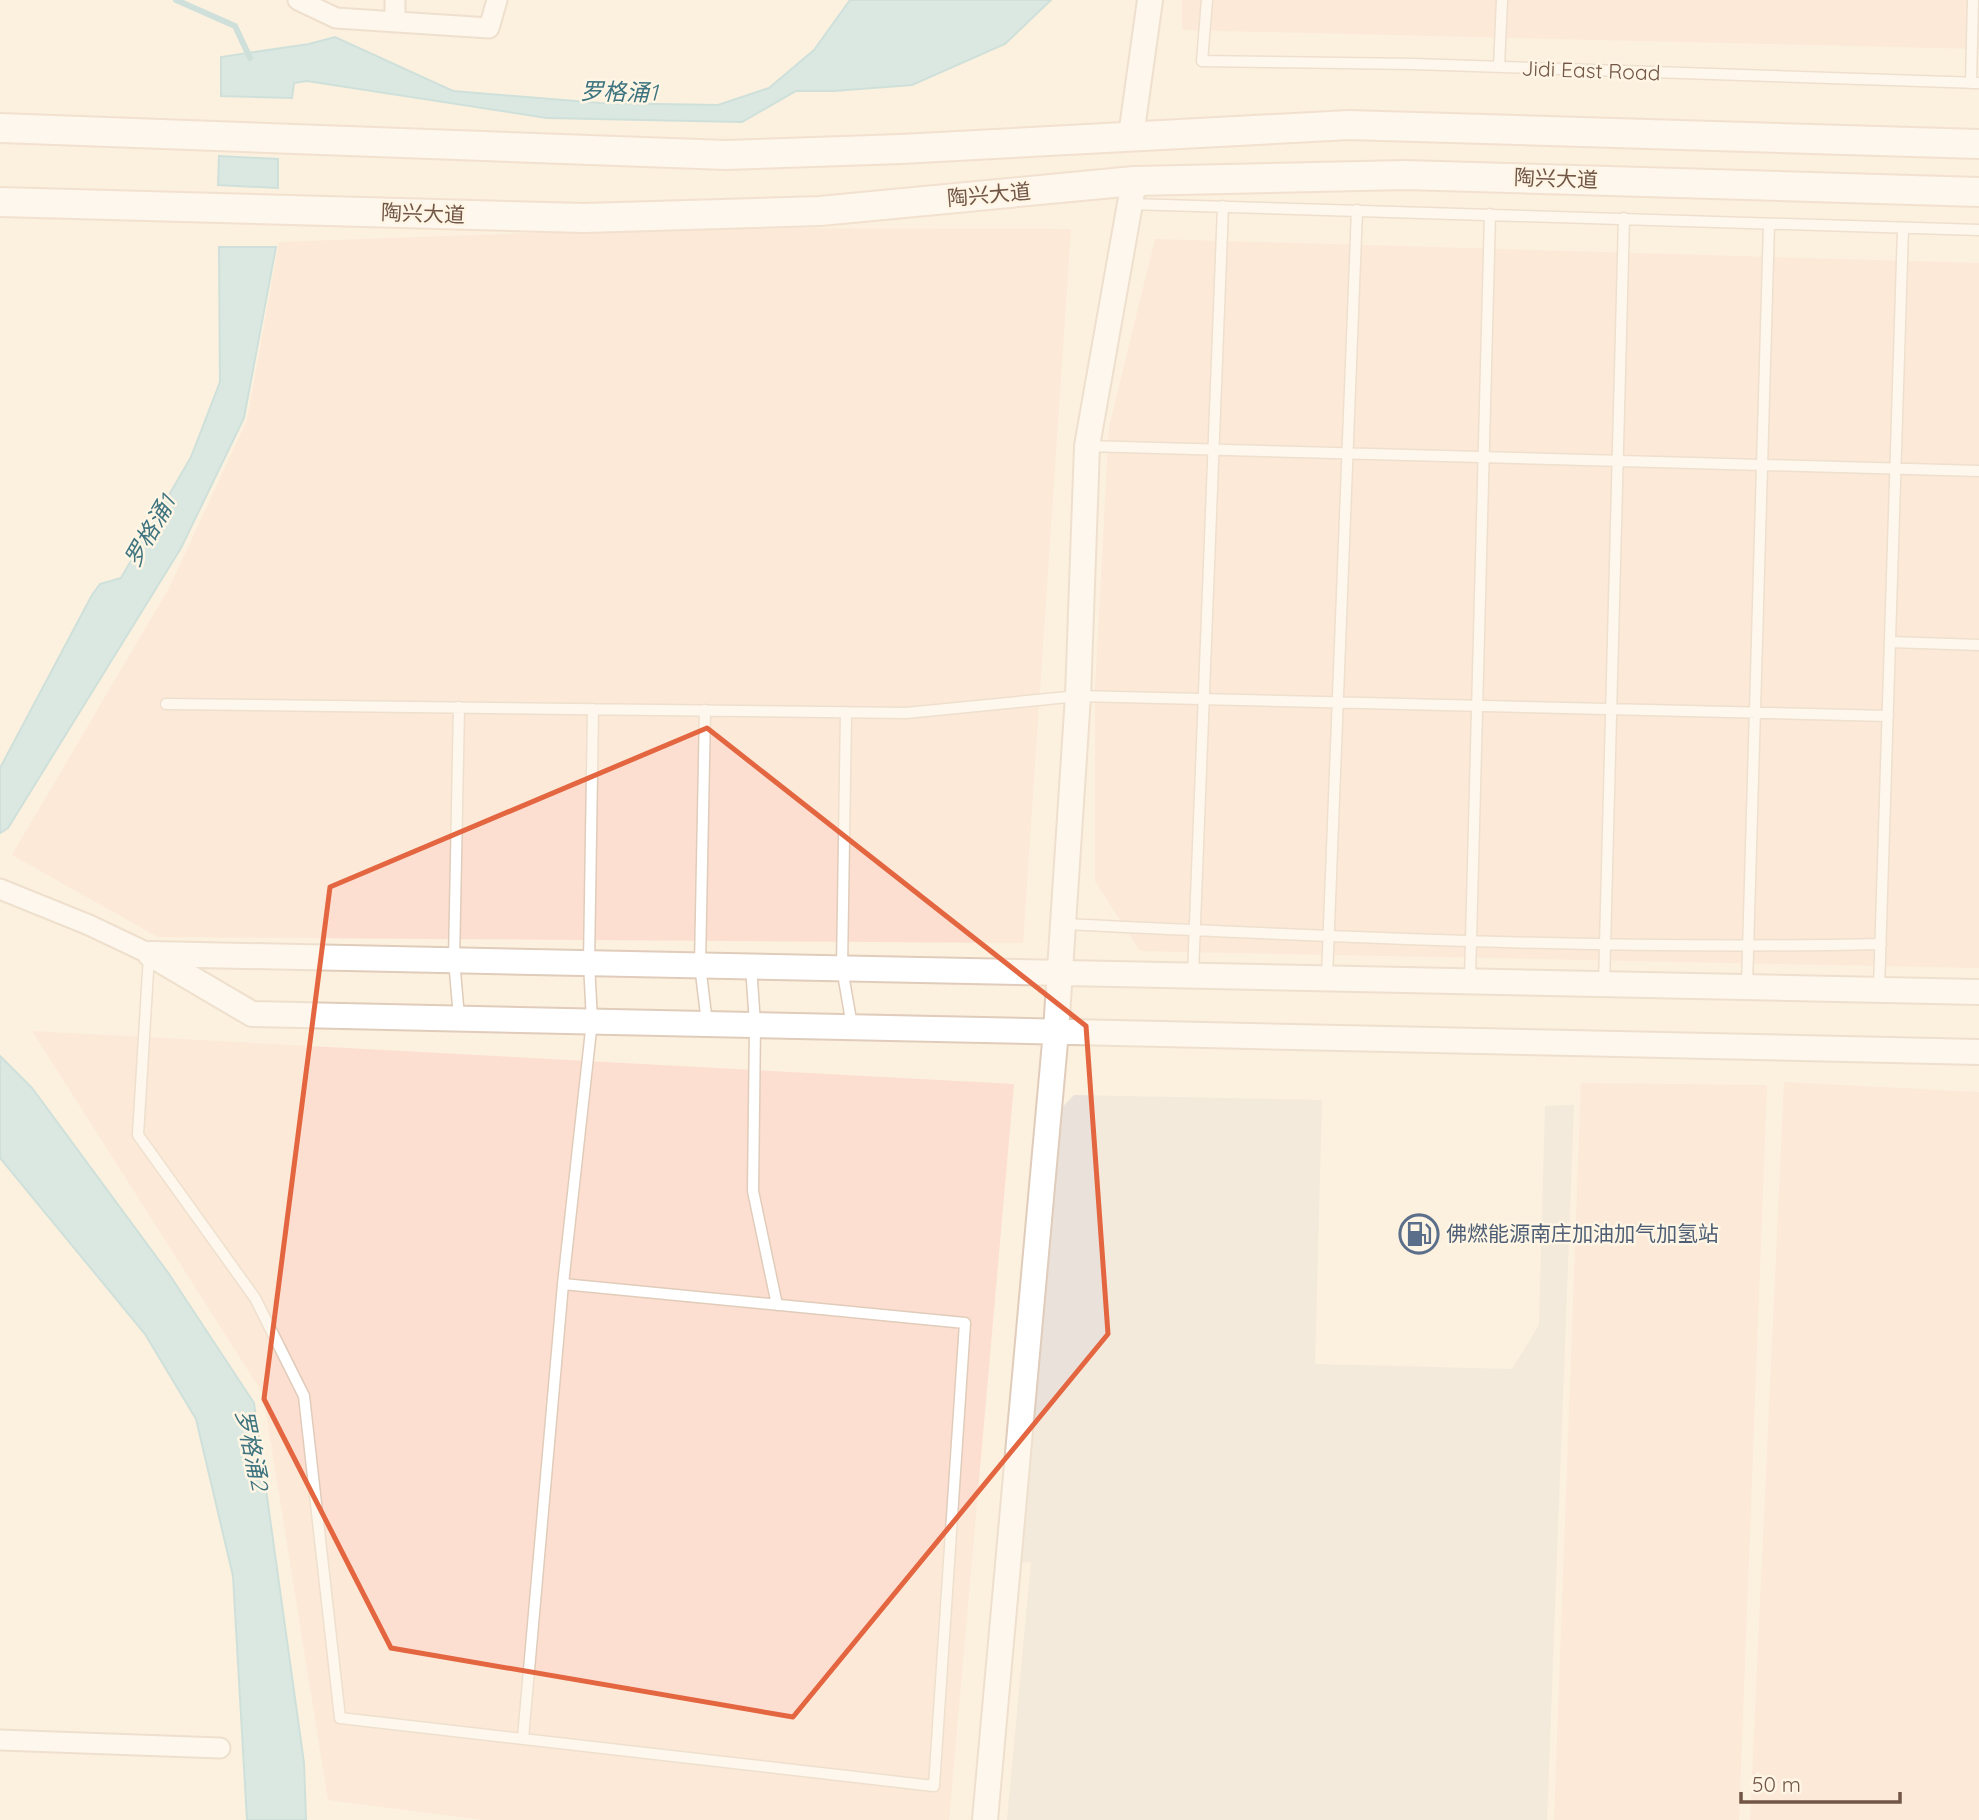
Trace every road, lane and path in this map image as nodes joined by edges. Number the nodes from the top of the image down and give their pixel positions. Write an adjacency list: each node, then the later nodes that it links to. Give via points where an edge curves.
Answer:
1 (298, 0): 8 (street, via 336,18)
2 (395, 0): 8 (street)
3 (497, 0): 8 (street, via 489,28)
4 (1150, 0): 12 (street)
5 (1207, 0): 9 (lane, Jidi East Road, via 1202,61)
6 (1502, 0): 9 (lane)
7 (1973, 0): 10 (lane)
8 (395, 22)
9 (1499, 67): 10 (lane, Jidi East Road)
10 (1975, 83)
11 (0, 128): 12 (main road, via 726,155)
12 (1131, 136): 13 (main road, via 1349,125)
13 (1979, 144)
14 (1132, 192): 15 (main road, 陶兴大道, via 1405,175); 16 (main road, 陶兴大道, via 820,211 584,218); 17 (lane); 24 (street)
15 (1979, 192)
16 (0, 202)
17 (1223, 206): 18 (lane); 25 (lane)
18 (1357, 210): 19 (lane); 26 (lane)
19 (1490, 214): 20 (lane); 27 (lane)
20 (1624, 218): 21 (lane); 28 (lane)
21 (1769, 223): 22 (lane); 29 (lane)
22 (1903, 229): 23 (lane); 30 (lane)
23 (1979, 230)
24 (1087, 446): 25 (lane); 34 (street)
25 (1214, 449): 26 (lane); 35 (lane)
26 (1348, 452): 27 (lane); 37 (lane)
27 (1483, 456): 28 (lane); 39 (lane)
28 (1618, 460): 29 (lane); 42 (lane)
29 (1762, 464): 30 (lane); 44 (lane)
30 (1896, 469): 31 (lane); 32 (lane)
31 (1979, 471)
32 (1891, 642): 33 (lane); 45 (lane)
33 (1979, 645)
34 (1078, 696): 35 (lane); 43 (lane, via 906,713); 47 (street)
35 (1203, 700): 37 (lane); 48 (lane)
36 (166, 704): 38 (lane)
37 (1337, 704): 39 (lane); 49 (lane)
38 (459, 707): 40 (lane); 55 (lane)
39 (1477, 708): 42 (lane); 50 (lane)
40 (593, 709): 41 (lane); 56 (lane)
41 (705, 710): 43 (lane); 57 (lane)
42 (1611, 710): 44 (lane); 51 (lane)
43 (846, 712): 59 (lane)
44 (1755, 713): 45 (lane); 53 (lane)
45 (1888, 716): 52 (lane)
46 (0, 889): 54 (street)
47 (1062, 924): 48 (lane); 60 (street)
48 (1195, 930): 49 (lane); 61 (lane)
49 (1328, 936): 50 (lane); 62 (lane)
50 (1471, 940): 51 (lane); 63 (lane)
51 (1605, 944): 53 (lane); 64 (lane)
52 (1881, 944): 53 (lane); 66 (lane)
53 (1748, 947): 65 (lane)
54 (149, 954): 55 (street); 68 (street, via 252,1014); 77 (lane, via 138,1135 255,1298 304,1396 341,1718)
55 (454, 960): 56 (street); 68 (lane)
56 (589, 963): 57 (street); 69 (lane)
57 (700, 965): 58 (street); 70 (lane)
58 (751, 966): 59 (street); 71 (lane)
59 (842, 968): 60 (street); 72 (lane)
60 (1059, 972): 61 (street); 73 (street)
61 (1193, 974): 62 (street)
62 (1327, 977): 63 (street)
63 (1470, 981): 64 (street)
64 (1604, 984): 65 (street)
65 (1747, 987): 66 (street)
66 (1880, 990): 67 (street)
67 (1979, 992)
68 (459, 1018): 69 (street)
69 (592, 1021): 70 (street); 75 (lane)
70 (707, 1023): 71 (street)
71 (755, 1024): 72 (street); 76 (lane, via 753,1191)
72 (852, 1027): 73 (street)
73 (1056, 1031): 74 (street); 80 (street)
74 (1979, 1052)
75 (562, 1284): 76 (lane); 77 (lane)
76 (777, 1305): 77 (lane, via 965,1323 934,1786)
77 (523, 1738)
78 (0, 1740): 79 (street)
79 (220, 1748)
80 (985, 1820)

